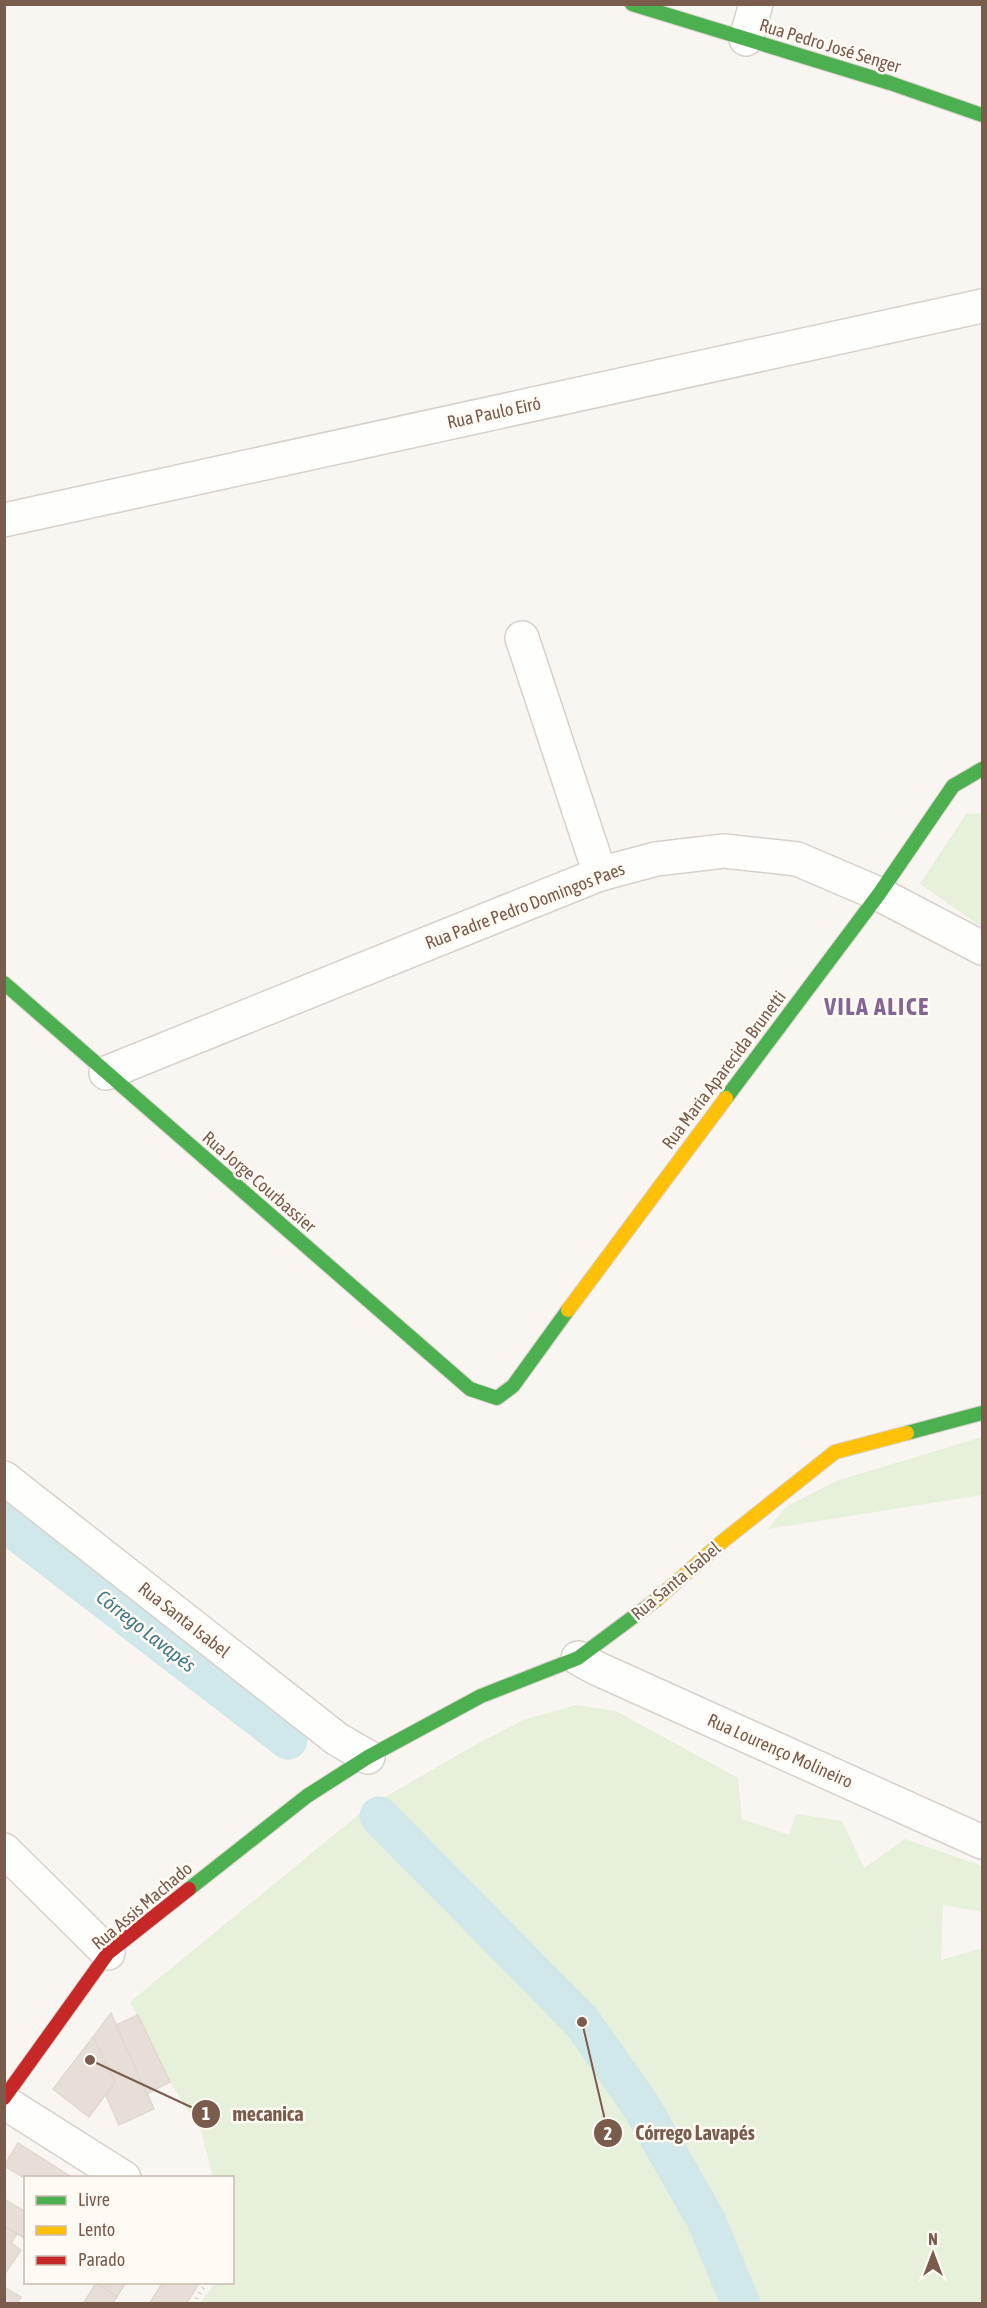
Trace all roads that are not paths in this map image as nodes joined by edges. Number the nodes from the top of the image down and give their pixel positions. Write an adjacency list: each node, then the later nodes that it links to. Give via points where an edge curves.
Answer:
1 (632, 4): 3 (street, Rua Pedro José Senger)
2 (756, 4): 3 (street)
3 (746, 39): 4 (street, Rua Pedro José Senger)
4 (982, 115)
5 (982, 306): 6 (street, Rua Paulo Eiró)
6 (4, 520)
7 (522, 638): 9 (street)
8 (982, 769): 10 (street, Rua Maria Aparecida Brunetti, via 953,786)
9 (600, 874): 10 (street, Rua Padre Pedro Domingos Paes, via 656,859 724,851 797,859); 13 (street, Rua Padre Pedro Domingos Paes)
10 (879, 894): 11 (street, Rua Padre Pedro Domingos Paes); 14 (street, Rua Maria Aparecida Brunetti, via 513,1386)
11 (982, 948)
12 (4, 983): 13 (street, Rua Jorge Courbassier)
13 (106, 1073): 14 (street, Rua Jorge Courbassier, via 470,1389)
14 (497, 1398)
15 (982, 1413): 17 (street, Rua Santa Isabel, via 835,1452 723,1540 658,1599)
16 (4, 1478): 18 (street, Rua Santa Isabel, via 337,1738)
17 (578, 1658): 18 (street, Rua Santa Isabel, via 481,1696); 19 (street, Rua Lourenço Molineiro)
18 (361, 1762): 21 (street, Rua Assis Machado, via 307,1796)
19 (982, 1842)
20 (4, 1850): 21 (street)
21 (108, 1953): 22 (street, Rua Assis Machado)
22 (4, 2100): 23 (street)
23 (121, 2176)

